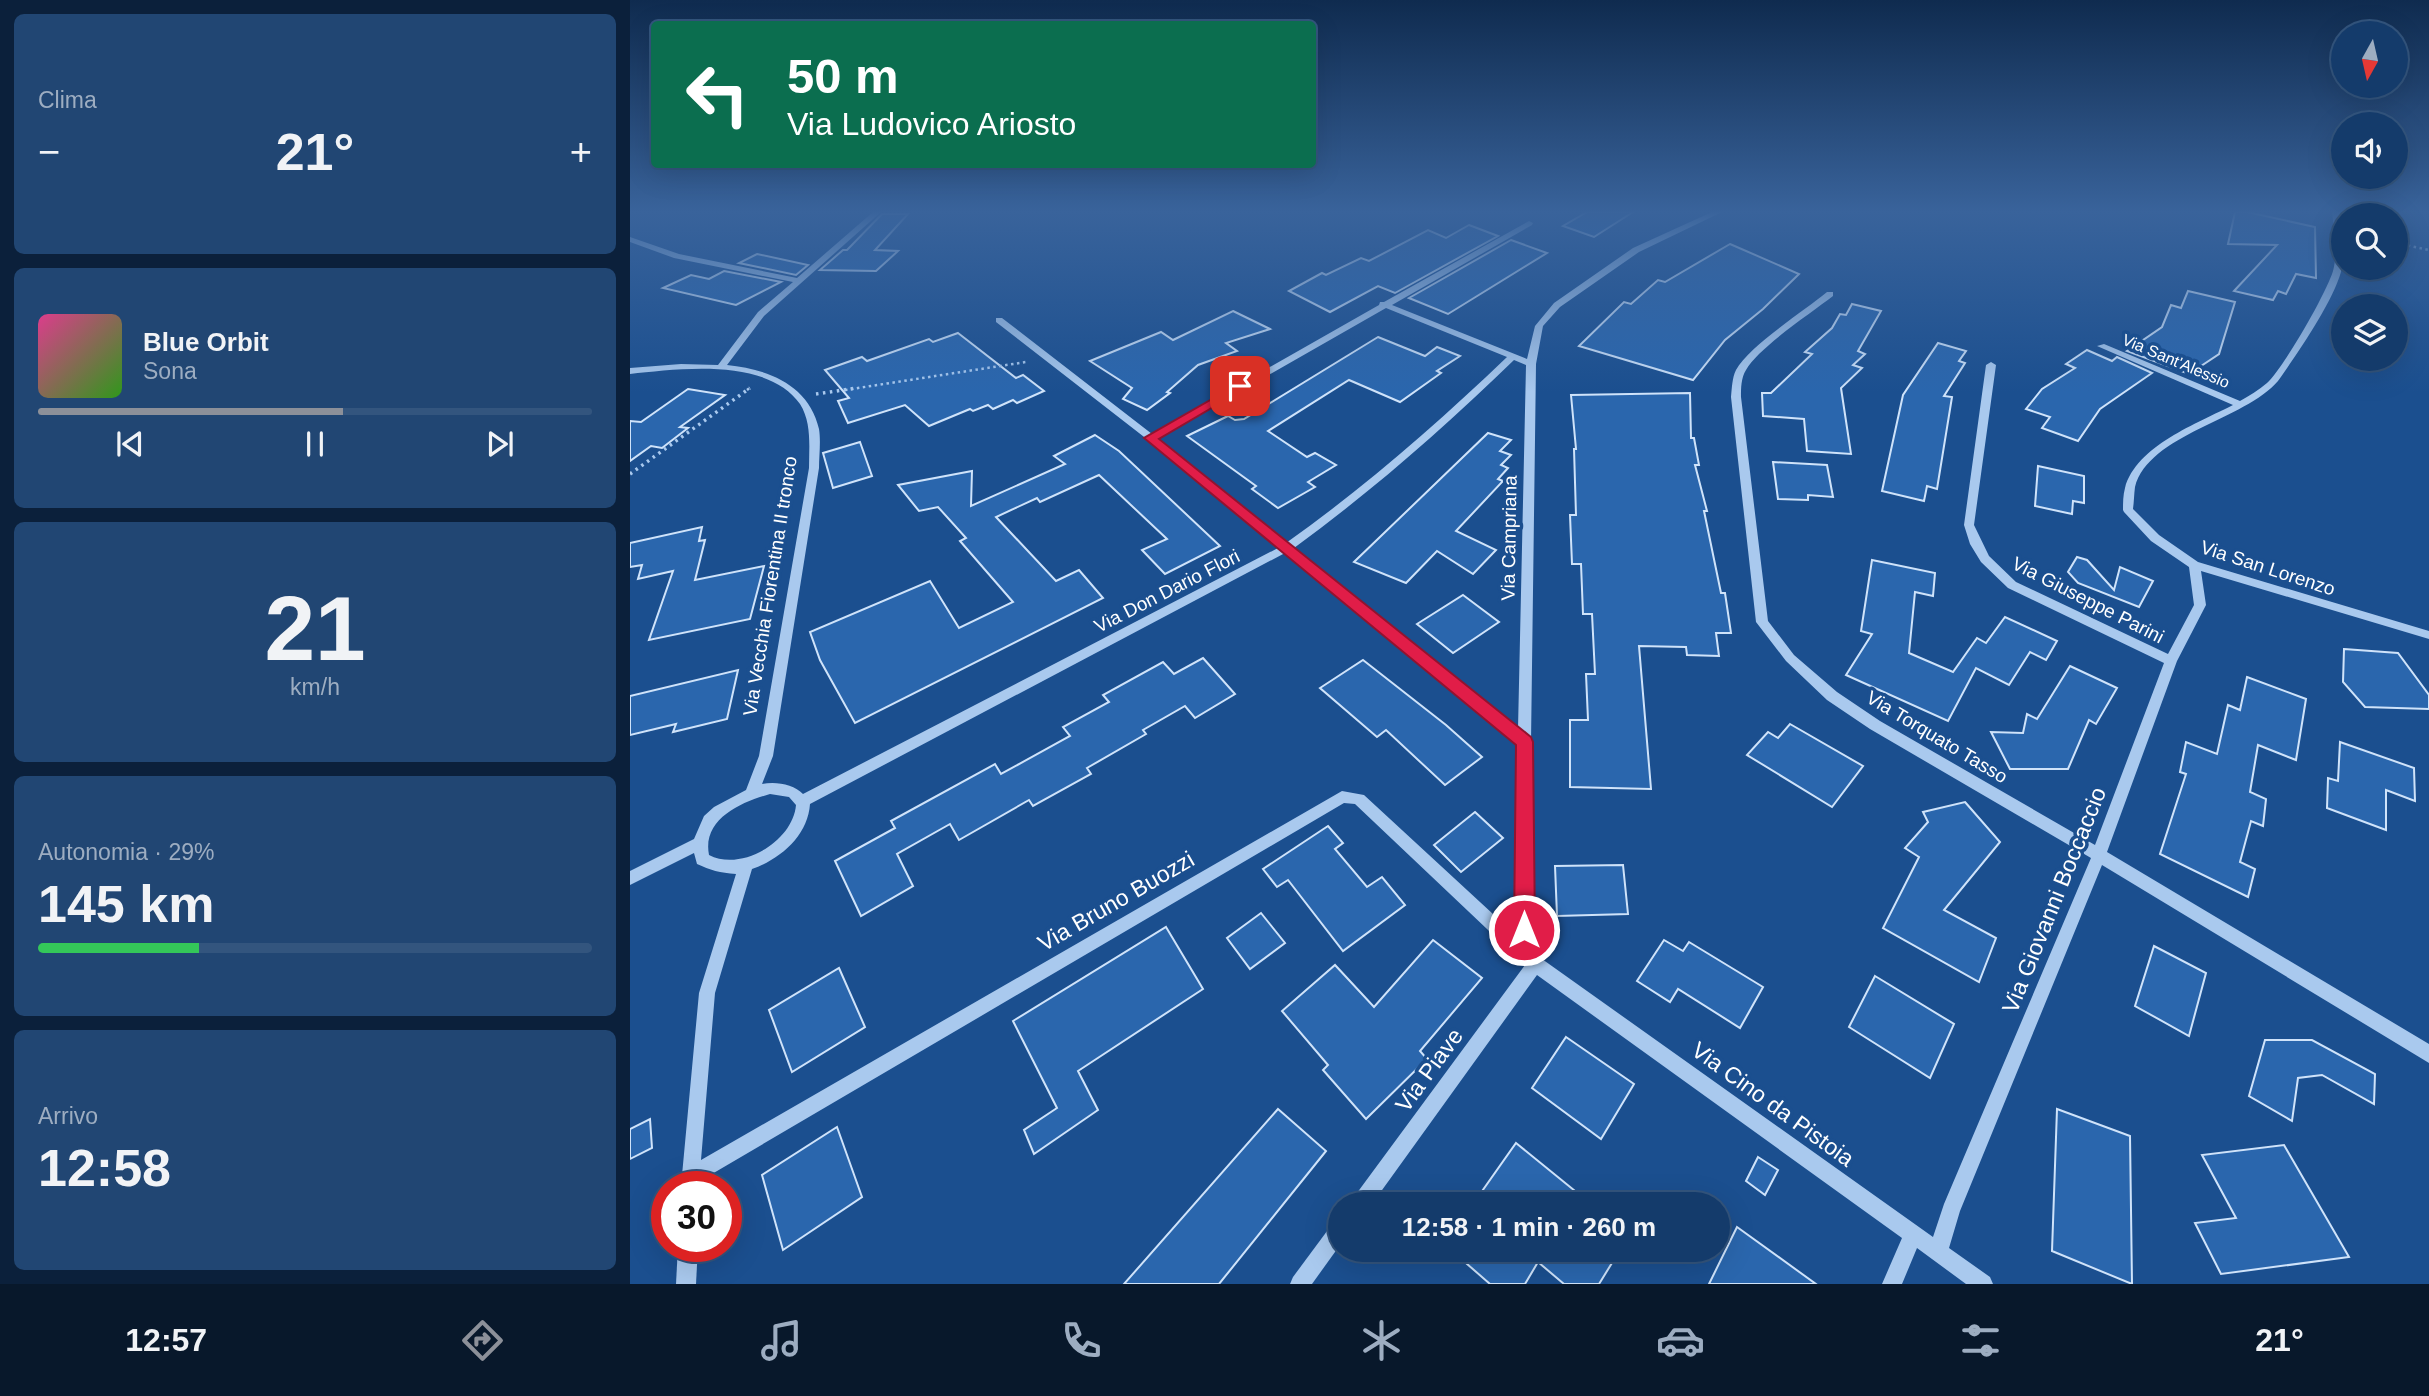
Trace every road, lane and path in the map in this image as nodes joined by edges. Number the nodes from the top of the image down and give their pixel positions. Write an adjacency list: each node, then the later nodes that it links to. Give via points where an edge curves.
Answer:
1 (755, 272): 6 (street)
2 (809, 272): 6 (street)
3 (1441, 272): 8 (street)
4 (1605, 272): 13 (street, Via Campriana, via 1557,305 1539,326)
5 (2333, 280): 19 (street, Via San Lorenzo, via 2272,384)
6 (799, 281): 15 (street, via 761,314)
7 (1830, 295): 30 (street, Via Torquato Tasso, via 1739,374 1736,397 1762,622 1790,658 1832,696)
8 (1383, 304): 12 (street); 20 (street)
9 (999, 320): 11 (street)
10 (2101, 346): 19 (street, Via Sant'Alessio)
11 (1048, 358): 18 (path); 20 (street)
12 (1511, 358): 13 (street); 22 (street, Via Don Dario Flori, via 1396,465)
13 (1531, 364): 26 (street, Via Campriana)
14 (1991, 365): 25 (street, Via Giuseppe Parini, via 1969,525 1975,546 1990,569 2012,585)
15 (722, 366): 16 (street, Via Vecchia Fiorentina II tronco); 17 (street, Via Vecchia Fiorentina II tronco)
16 (630, 371)
17 (770, 377): 18 (street, Via Vecchia Fiorentina II tronco); 21 (path)
18 (798, 397): 27 (street, Via Vecchia Fiorentina II tronco, via 814,429 814,468 766,757)
19 (2239, 404): 23 (street, Via San Lorenzo, via 2173,440 2140,467 2128,486 2128,510 2138,523)
20 (1151, 438): 22 (street)
21 (630, 474)
22 (1285, 549): 26 (street); 28 (street, Via Don Dario Flori)
23 (2194, 565): 24 (street, Via San Lorenzo); 25 (street, Via Giovanni Boccaccio, via 2200,605)
24 (2429, 635)
25 (2171, 661): 30 (street, Via Giovanni Boccaccio)
26 (1524, 742): 33 (street, Via Campriana, via 1524,930)
27 (752, 792): 28 (street, via 785,788 799,794); 29 (street, via 709,821)
28 (802, 801): 31 (street, via 804,816 789,840)
29 (699, 843): 31 (street, via 702,859 719,867); 32 (street)
30 (2099, 855): 34 (street, Via Torquato Tasso); 40 (street, Via Giovanni Boccaccio)
31 (746, 864): 35 (street, via 707,993)
32 (630, 878)
33 (1535, 964): 36 (street, Via Bruno Buozzi, via 1359,799 1342,797); 37 (street, Via Piave); 38 (street, Via Cino da Pistoia)
34 (2429, 1054)
35 (692, 1171)
36 (708, 1171)
37 (1370, 1192)
38 (1913, 1234): 40 (street, Via Cino da Pistoia); 44 (street)
39 (1328, 1246): 43 (street)
40 (1938, 1251): 45 (street, Via Cino da Pistoia)
41 (687, 1262): 42 (street)
42 (686, 1284)
43 (1300, 1284)
44 (1892, 1284)
45 (1983, 1284)

